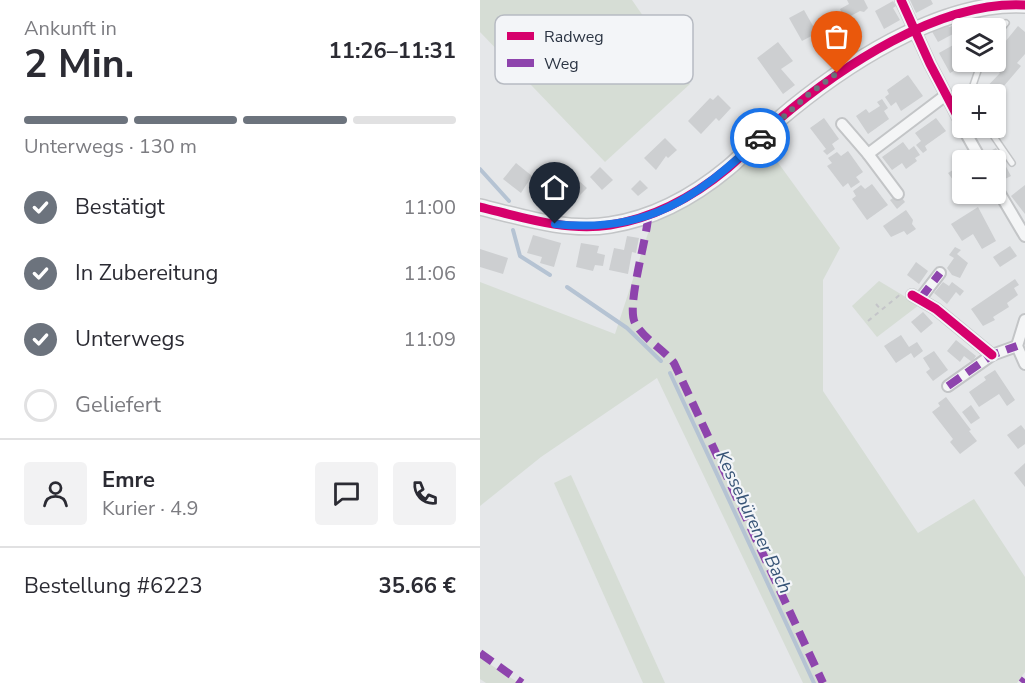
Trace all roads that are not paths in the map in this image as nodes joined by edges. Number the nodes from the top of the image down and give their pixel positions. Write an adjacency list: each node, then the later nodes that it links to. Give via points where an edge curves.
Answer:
1 (901, 0): 3 (street)
2 (1022, 3): 3 (main road, via 965,5)
3 (912, 25): 4 (street); 12 (main road, via 809,94 697,191 652,215 608,226 581,227)
4 (946, 95): 5 (street); 8 (street)
5 (952, 106)
6 (842, 124): 8 (street)
7 (995, 138): 9 (lane)
8 (868, 154): 10 (street)
9 (1012, 163)
10 (898, 194)
11 (1006, 204): 13 (street)
12 (480, 207)
13 (1025, 236)
14 (940, 273): 17 (street, via 916,297)
15 (1025, 320): 16 (street)
16 (1017, 345): 17 (street); 18 (street)
17 (992, 355): 19 (street)
18 (1025, 364)
19 (948, 386)

